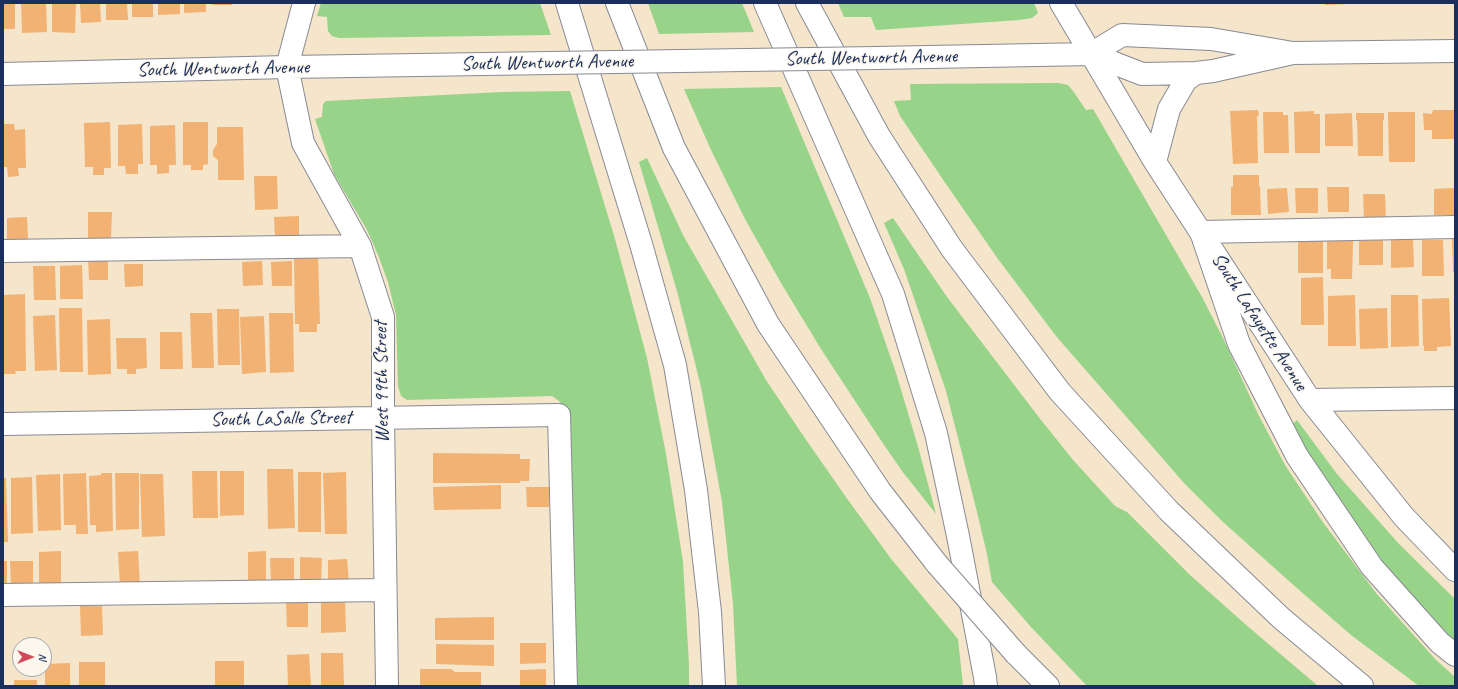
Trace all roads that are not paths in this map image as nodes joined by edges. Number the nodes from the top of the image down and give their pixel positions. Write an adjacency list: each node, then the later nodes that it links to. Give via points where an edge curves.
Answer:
1 (304, 3): 10 (main road, West 99th Street)
2 (567, 3): 28 (main road, via 642,244 675,365 696,490 710,612)
3 (618, 3): 30 (main road, bridge, via 674,148 768,324 880,491 937,564 1016,654)
4 (765, 3): 29 (main road, via 893,294 936,433)
5 (807, 3): 31 (main road, via 879,136 952,249 1060,392 1169,511 1282,618)
6 (1061, 3): 9 (main road, South Lafayette Avenue)
7 (1455, 51): 8 (main road, South Wentworth Avenue)
8 (1293, 53): 9 (main road, South Wentworth Avenue, via 1211,39 1122,35); 11 (main road, South Wentworth Avenue)
9 (1090, 54): 10 (main road, South Wentworth Avenue, bridge); 11 (main road, South Wentworth Avenue, via 1142,74); 13 (main road, South Lafayette Avenue)
10 (287, 67): 12 (main road, South Wentworth Avenue); 16 (main road, West 99th Street, via 303,143)
11 (1196, 73): 13 (main road, via 1186,80 1169,110)
12 (3, 74)
13 (1155, 162): 15 (main road, South Lafayette Avenue)
14 (1455, 227): 15 (main road)
15 (1201, 232): 19 (main road, South Lafayette Avenue); 25 (main road, via 1239,344 1297,456 1372,567)
16 (360, 246): 17 (main road); 20 (main road, West 99th Street, via 383,317)
17 (3, 251)
18 (1455, 398): 19 (main road)
19 (1310, 400): 22 (main road, South Lafayette Avenue, via 1404,517)
20 (383, 418): 21 (main road, South LaSalle Street); 23 (main road, West 99th Street); 27 (main road, South LaSalle Street, via 559,415)
21 (3, 424)
22 (1455, 570)
23 (385, 590): 24 (main road); 26 (main road, West 99th Street)
24 (3, 595)
25 (1455, 655)
26 (387, 686)
27 (566, 686)
28 (714, 686)
29 (986, 686)
30 (1048, 686)
31 (1362, 686)

